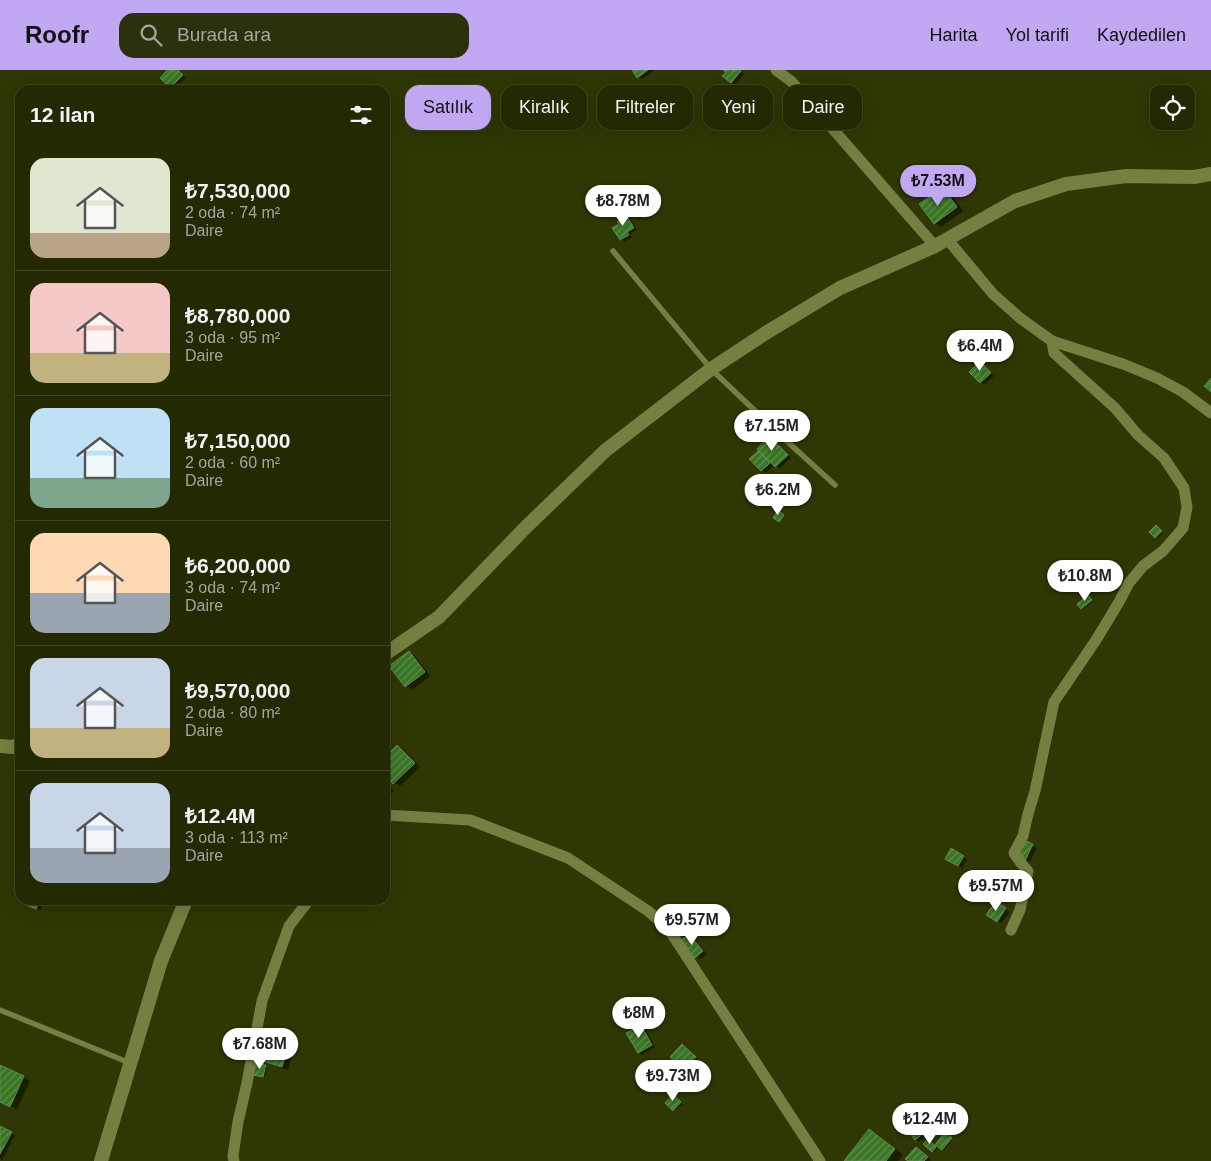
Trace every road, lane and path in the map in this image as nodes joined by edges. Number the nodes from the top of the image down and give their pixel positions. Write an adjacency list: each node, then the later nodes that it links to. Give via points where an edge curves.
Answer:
1 (776, 70): 4 (street, via 791,80)
2 (1211, 174): 3 (street, via 1194,177 1126,176 1066,184 1016,201)
3 (948, 240): 4 (street); 6 (street, via 993,294)
4 (935, 246): 7 (street, via 840,288)
5 (612, 251): 7 (lane)
6 (1052, 341): 8 (street, via 1157,378); 16 (street, via 1054,353 1164,458 1184,488 1187,507 1183,528 1129,583 1054,702 1035,791 1023,836 1014,853 1028,871 1020,910)
7 (711, 369): 9 (lane); 10 (street, via 606,450 439,617)
8 (1211, 413)
9 (835, 485)
10 (390, 651)
11 (0, 746): 12 (street)
12 (15, 746)
13 (390, 815): 21 (street, via 470,820 568,858 648,911 668,928)
14 (184, 905): 18 (street, via 161,960)
15 (304, 905): 20 (street, via 288,926 262,1001 238,1122)
16 (1010, 930)
17 (0, 1010): 18 (lane)
18 (130, 1063): 19 (street)
19 (101, 1161)
20 (234, 1161)
21 (820, 1161)

